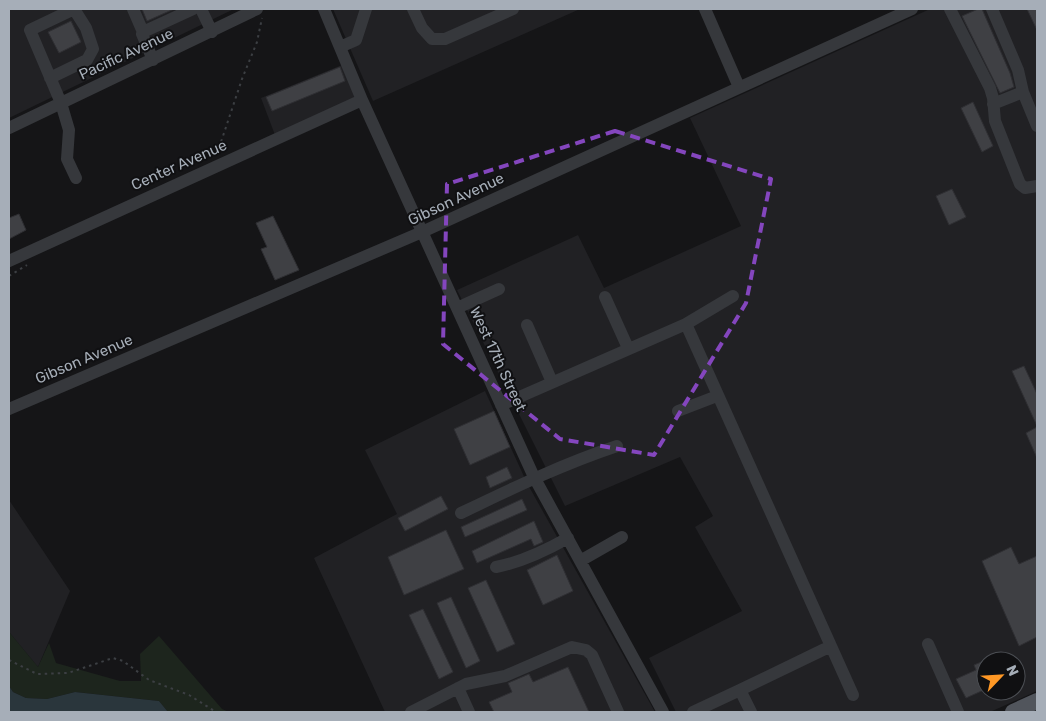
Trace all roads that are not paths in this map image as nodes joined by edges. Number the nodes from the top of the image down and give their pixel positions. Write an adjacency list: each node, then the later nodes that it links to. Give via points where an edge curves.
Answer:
1 (74, 9): 18 (street, via 86,28 93,49 87,60); 18 (street, via 30,30)
2 (133, 9): 14 (street)
3 (193, 9): 14 (street)
4 (201, 9): 15 (street)
5 (324, 9): 16 (street, West 17th Street)
6 (366, 9): 16 (street, via 356,40)
7 (413, 9): 8 (street, via 422,28 432,39 446,39)
8 (513, 9)
9 (705, 9): 19 (street)
10 (912, 9): 19 (street, Gibson Avenue)
11 (950, 9): 23 (street, via 990,88)
12 (992, 9): 20 (street, via 1023,82)
13 (259, 13): 15 (street, Pacific Avenue)
14 (143, 32): 17 (street)
15 (212, 32): 17 (street, Pacific Avenue)
16 (340, 47): 21 (street, West 17th Street)
17 (153, 60): 22 (street, Pacific Avenue)
18 (50, 78): 22 (street)
19 (739, 87): 28 (street, Gibson Avenue)
20 (1023, 92): 23 (street); 24 (street)
21 (362, 100): 28 (street, West 17th Street); 29 (street, Center Avenue)
22 (61, 104): 25 (street, Pacific Avenue); 26 (street, via 69,130 67,159)
23 (993, 104): 27 (street, via 1001,140 1020,184 1025,188)
24 (1037, 126)
25 (9, 128)
26 (76, 178)
27 (1037, 186)
28 (422, 232): 33 (street, West 17th Street); 40 (street, Gibson Avenue)
29 (9, 261)
30 (499, 289): 33 (street)
31 (732, 296): 34 (street)
32 (605, 297): 36 (street)
33 (456, 308): 39 (street, West 17th Street)
34 (686, 324): 36 (street); 38 (street)
35 (527, 325): 37 (street)
36 (628, 348): 37 (street)
37 (552, 382): 39 (street)
38 (717, 396): 41 (street); 50 (street)
39 (501, 405): 43 (street, West 17th Street)
40 (9, 409)
41 (678, 411)
42 (618, 446): 43 (street)
43 (534, 477): 44 (street); 46 (street, West 17th Street)
44 (461, 513)
45 (622, 537): 47 (street)
46 (568, 538): 47 (street, West 17th Street); 48 (street, via 513,564)
47 (580, 561): 58 (street, West 17th Street)
48 (496, 567)
49 (928, 644): 61 (street)
50 (831, 646): 52 (street); 53 (street)
51 (458, 688): 55 (street); 56 (street); 57 (street, via 476,680 505,676 572,647 592,655)
52 (740, 690): 59 (street); 60 (street)
53 (853, 695)
54 (1037, 701): 62 (main road)
55 (414, 711)
56 (468, 712)
57 (618, 712)
58 (663, 712)
59 (693, 712)
60 (751, 712)
61 (958, 712)
62 (1013, 712)

